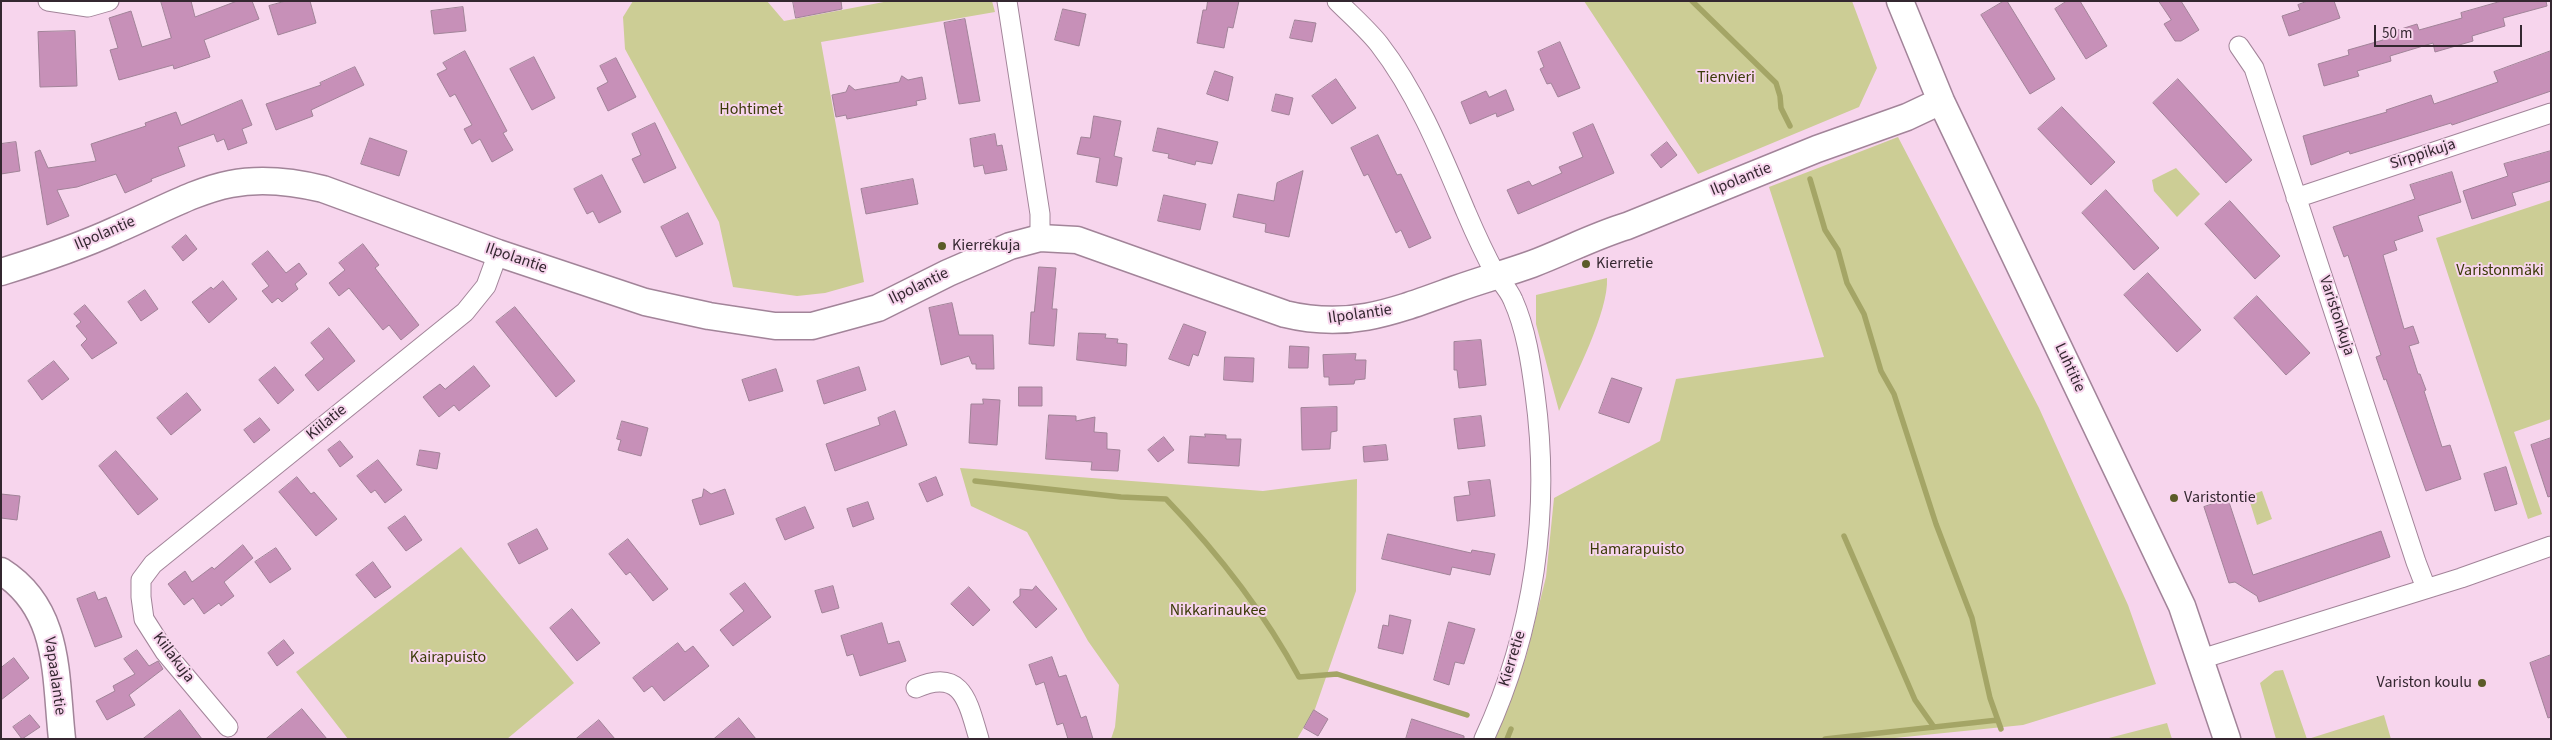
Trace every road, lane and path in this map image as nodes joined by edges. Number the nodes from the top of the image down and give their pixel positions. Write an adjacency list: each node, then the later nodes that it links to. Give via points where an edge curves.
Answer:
1 (48, 1): 2 (street, via 88,7)
2 (109, 1)
3 (1008, 1): 10 (street, via 1040,214)
4 (1337, 1): 13 (street, Kierretie, via 1378,43 1402,78)
5 (1900, 1): 7 (street, Luhtitie)
6 (2239, 46): 9 (street, Varistonkuja, via 2254,68)
7 (1941, 101): 13 (street, Ilpolantie, via 1907,118 1817,149); 18 (street, Luhtitie, via 2182,606)
8 (2551, 113): 9 (street, Sirppikuja)
9 (2296, 198): 17 (street, Varistonkuja)
10 (1040, 238): 11 (street, Ilpolantie, via 1010,246 878,308 812,326 776,326 645,302); 13 (street, Ilpolantie, via 1077,240 1310,320 1338,321 1387,314)
11 (498, 253): 12 (street, Ilpolantie, via 323,189 297,182 238,181 210,188 105,235); 16 (street, Kiilatie, via 486,286 465,312 153,564)
12 (1, 272)
13 (1497, 276): 23 (street, Kierretie, via 1513,298 1531,368 1539,422 1542,480 1540,539 1532,594 1515,655)
14 (2551, 546): 17 (street)
15 (1, 571): 21 (street, Vapaalantie, via 26,590 41,612 52,642)
16 (141, 580): 20 (street, Kiilakuja, via 144,619 166,652)
17 (2426, 588): 18 (street)
18 (2201, 658): 24 (street, Luhtitie)
19 (916, 688): 22 (street, via 942,681 960,689 967,700)
20 (228, 727)
21 (62, 739)
22 (979, 739)
23 (1484, 739)
24 (2226, 739)

